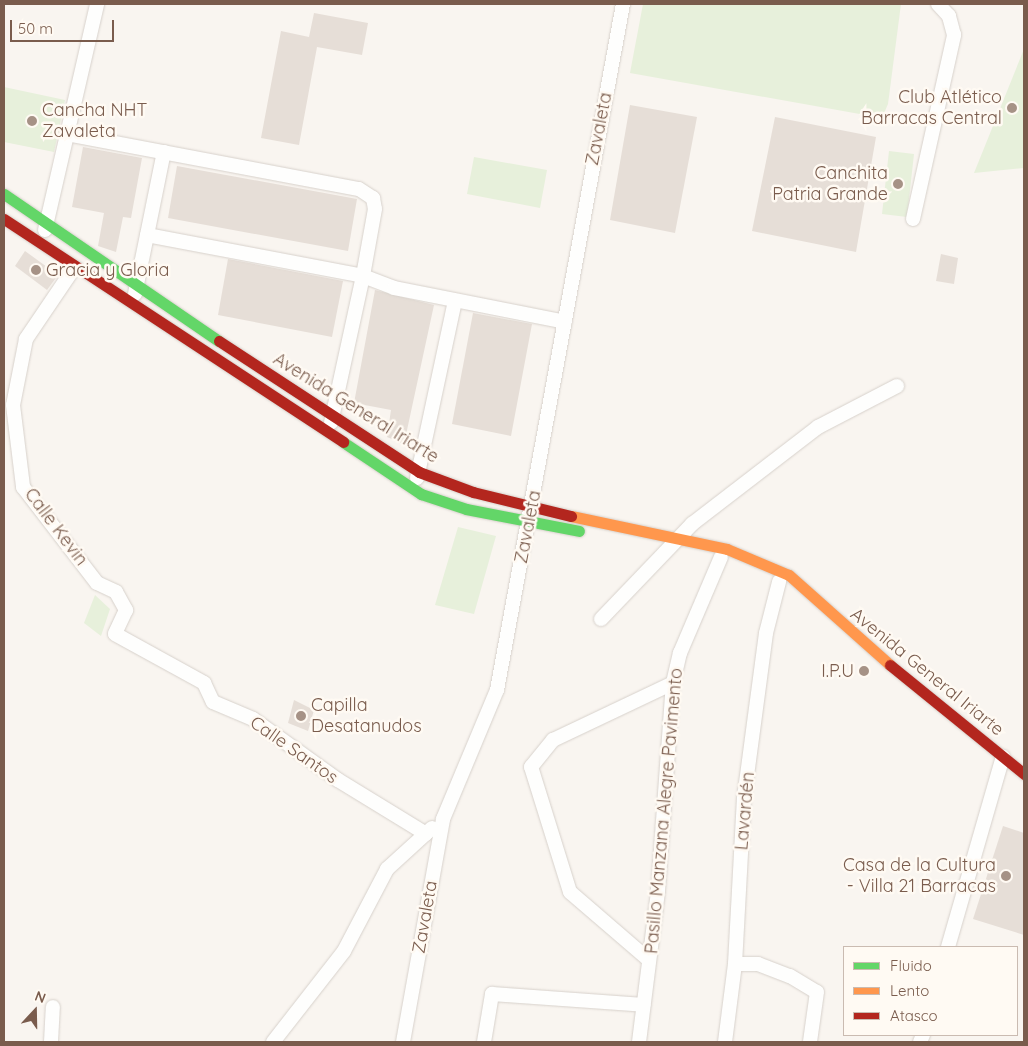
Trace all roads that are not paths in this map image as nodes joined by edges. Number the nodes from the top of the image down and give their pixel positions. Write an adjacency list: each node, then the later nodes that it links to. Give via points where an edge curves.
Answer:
1 (96, 4): 4 (street)
2 (622, 4): 17 (street, Zavaleta)
3 (938, 4): 8 (street, via 949,16 954,35)
4 (67, 134): 5 (street); 9 (street)
5 (164, 152): 10 (street); 13 (street, via 366,192 376,205)
6 (4, 194): 9 (main road, Avenida General Iriarte)
7 (4, 219): 11 (main road, Avenida General Iriarte)
8 (913, 219)
9 (46, 225): 11 (street); 14 (main road, Avenida General Iriarte)
10 (147, 235): 13 (street); 14 (street)
11 (42, 245): 12 (main road, Avenida General Iriarte)
12 (74, 268): 16 (main road, Avenida General Iriarte); 30 (street, Calle Kevin, via 26,339 13,405 23,487 97,583 116,592 126,610)
13 (362, 276): 15 (street, via 394,288); 19 (street)
14 (136, 287): 16 (street); 19 (main road, Avenida General Iriarte)
15 (455, 300): 17 (street); 21 (street)
16 (132, 306): 20 (main road, Avenida General Iriarte)
17 (565, 322): 23 (street, Zavaleta)
18 (897, 386): 25 (street, via 818,427)
19 (332, 416): 20 (street); 21 (main road, Avenida General Iriarte)
20 (329, 434): 22 (main road, Avenida General Iriarte)
21 (418, 472): 22 (street); 23 (main road, Avenida General Iriarte, via 473,492)
22 (415, 490): 24 (main road, Avenida General Iriarte, via 448,504)
23 (532, 508): 24 (street, Zavaleta); 25 (main road, Avenida General Iriarte)
24 (529, 523): 25 (main road, Avenida General Iriarte); 34 (street, Zavaleta, via 497,690)
25 (673, 542): 26 (main road, Avenida General Iriarte); 28 (main road, Avenida General Iriarte, via 727,549 775,567 815,596); 29 (street)
26 (721, 557): 27 (main road, Avenida General Iriarte); 31 (street, Pasillo Manzana Alegre Pavimento, via 680,653)
27 (779, 582): 28 (main road, Avenida General Iriarte); 38 (street, Lavardén, via 766,633 744,798)
28 (831, 616): 32 (main road, Avenida General Iriarte)
29 (601, 619)
30 (115, 634): 35 (street, Calle Santos, via 204,683 213,702 253,719 338,780)
31 (673, 684): 37 (street, Pasillo Manzana Alegre Pavimento); 37 (street, via 553,740 531,767 570,892)
32 (1003, 757): 33 (main road, Avenida General Iriarte); 36 (street)
33 (1024, 774)
34 (443, 819): 35 (street); 43 (street, Zavaleta)
35 (426, 834): 42 (street, via 387,868 344,951)
36 (948, 946)
37 (649, 960): 39 (street, Pasillo Manzana Alegre Pavimento)
38 (735, 964): 46 (street, Lavardén); 47 (street, via 758,964 790,976 817,992)
39 (644, 1004): 44 (street, via 492,994); 45 (street, Pasillo Manzana Alegre Pavimento)
40 (53, 1007): 41 (street)
41 (51, 1042)
42 (273, 1042)
43 (403, 1042)
44 (484, 1042)
45 (640, 1042)
46 (725, 1042)
47 (810, 1042)

